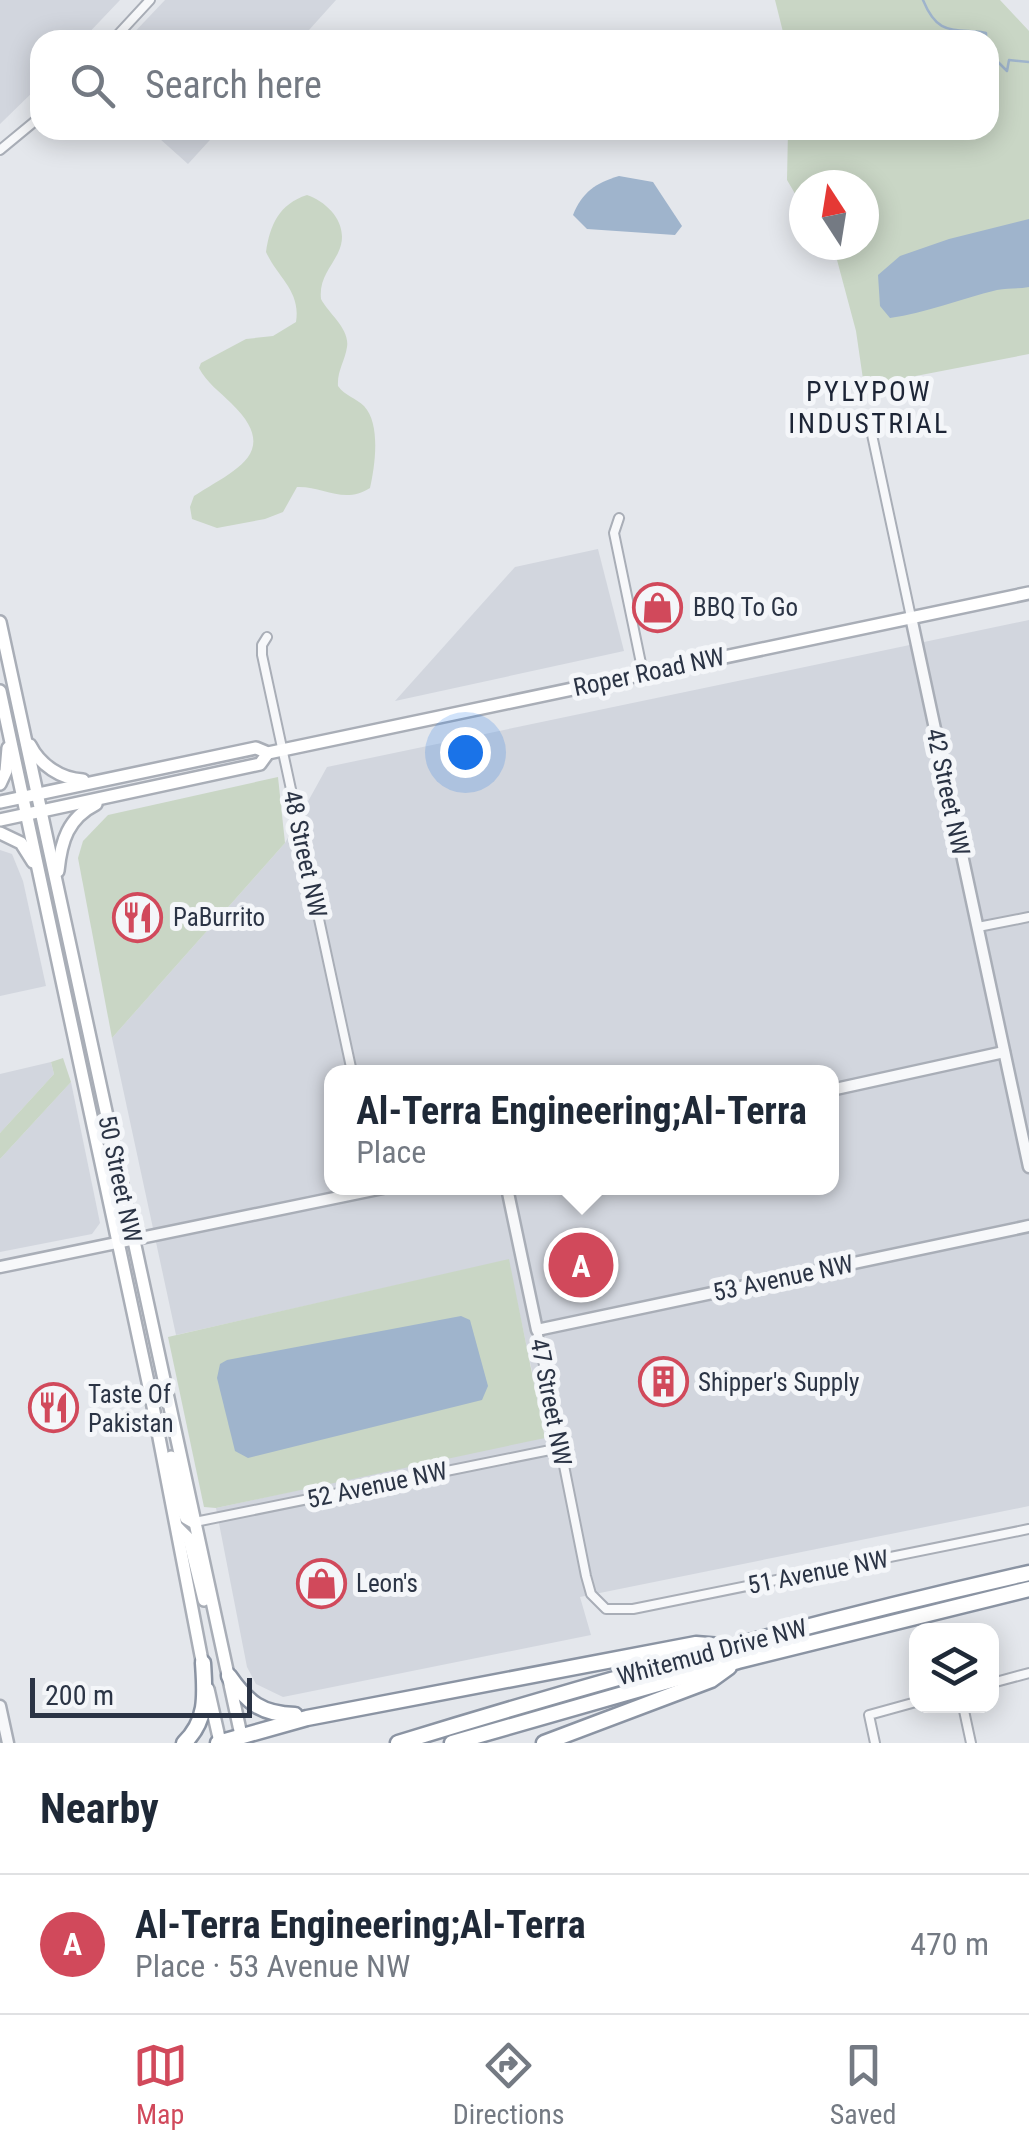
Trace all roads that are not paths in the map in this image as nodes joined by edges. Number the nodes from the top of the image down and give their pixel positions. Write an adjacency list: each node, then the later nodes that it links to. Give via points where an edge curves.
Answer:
1 (150, 0): 2 (street)
2 (122, 30)
3 (30, 125): 4 (street)
4 (0, 150)
5 (868, 416): 8 (street, 42 Street NW)
6 (618, 518): 11 (street, via 614,533)
7 (1029, 592): 8 (main road, Roper Road NW)
8 (911, 617): 11 (main road, Roper Road NW); 30 (street, 42 Street NW)
9 (0, 622): 13 (main road, 50 Street NW)
10 (267, 637): 15 (street, 48 Street NW, via 262,655)
11 (643, 673): 15 (main road, Roper Road NW)
12 (0, 691): 14 (main road, 50 Street NW)
13 (24, 732): 17 (main road, via 51,769); 19 (main road, 50 Street NW)
14 (9, 733): 18 (main road); 20 (main road, 50 Street NW)
15 (283, 750): 16 (main road, Roper Road NW); 32 (street, 48 Street NW)
16 (268, 753): 17 (main road, Roper Road NW, via 256,748); 21 (main road, Roper Road NW, via 260,764)
17 (102, 780): 19 (main road, Roper Road NW)
18 (0, 784)
19 (38, 794): 20 (main road, Roper Road NW); 23 (main road, 50 Street NW)
20 (23, 796): 22 (main road, Roper Road NW); 24 (main road, 50 Street NW)
21 (109, 797): 23 (main road, Roper Road NW); 28 (main road, via 68,828)
22 (0, 802)
23 (41, 811): 24 (main road, Roper Road NW); 28 (main road, 50 Street NW)
24 (27, 814): 25 (main road, Roper Road NW); 27 (main road, 50 Street NW)
25 (0, 820)
26 (0, 833): 27 (main road, via 21,843)
27 (39, 871): 39 (main road, 50 Street NW)
28 (56, 885): 38 (main road, 50 Street NW)
29 (1029, 917): 30 (street)
30 (978, 927): 31 (street, 42 Street NW)
31 (1004, 1052): 33 (street); 34 (street, 42 Street NW)
32 (350, 1065)
33 (839, 1088)
34 (1029, 1167)
35 (346, 1195): 38 (street)
36 (508, 1195): 41 (street, 47 Street NW)
37 (1029, 1226): 41 (street, 53 Avenue NW)
38 (133, 1240): 39 (street); 44 (main road, 50 Street NW)
39 (119, 1243): 40 (street); 42 (main road, 50 Street NW)
40 (0, 1267)
41 (537, 1330): 43 (street, 47 Street NW)
42 (151, 1396): 44 (main road, via 183,1511); 45 (main road, 50 Street NW)
43 (560, 1448): 44 (street, 52 Avenue NW); 49 (street, 47 Street NW, via 591,1594)
44 (195, 1522): 50 (main road, 50 Street NW)
45 (177, 1527): 50 (main road, via 188,1539); 52 (main road, 50 Street NW)
46 (1029, 1529): 49 (street, 51 Avenue NW, via 633,1610)
47 (1029, 1573): 51 (highway, Whitemud Drive NW)
48 (1029, 1589): 51 (highway, Whitemud Drive NW)
49 (606, 1610)
50 (220, 1636): 54 (main road, 50 Street NW)
51 (735, 1654): 59 (highway, via 696,1644); 64 (highway, Whitemud Drive NW, via 572,1690); 65 (highway, Whitemud Drive NW); 66 (highway, via 711,1680)
52 (203, 1663): 61 (main road, 50 Street NW); 63 (highway, via 203,1712)
53 (1029, 1673): 55 (street)
54 (229, 1676): 59 (highway, via 261,1711); 60 (main road, 50 Street NW)
55 (999, 1681)
56 (909, 1704): 67 (street, via 870,1715)
57 (0, 1706): 62 (street)
58 (964, 1713): 68 (street)
59 (321, 1715): 60 (highway)
60 (241, 1735): 61 (highway)
61 (219, 1742)
62 (8, 1743)
63 (184, 1743)
64 (398, 1743)
65 (452, 1743)
66 (544, 1743)
67 (876, 1743)
68 (972, 1743)

